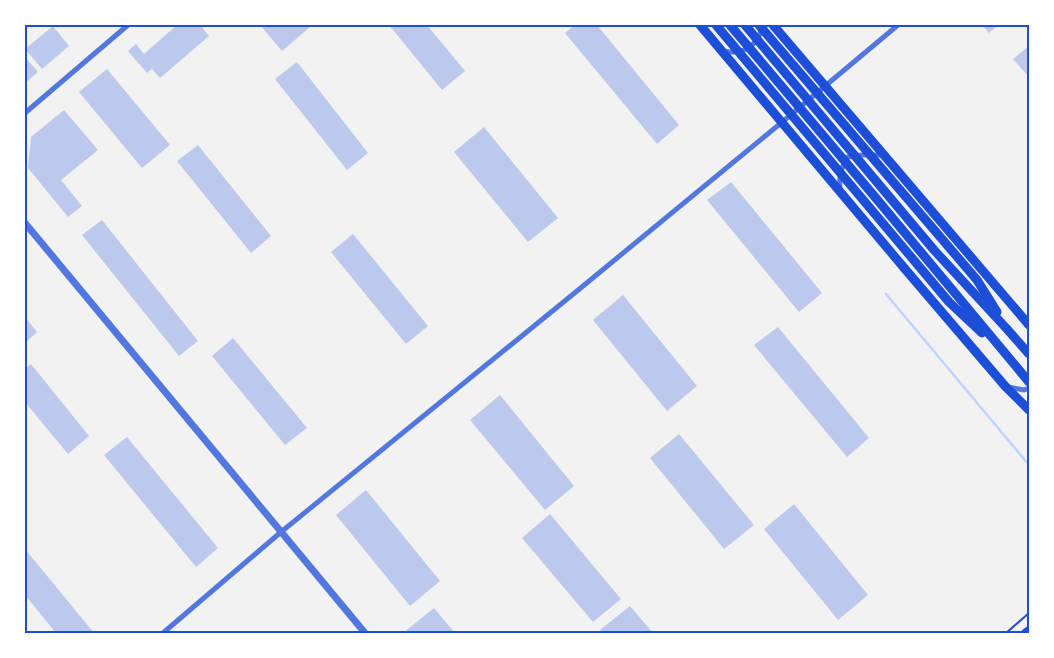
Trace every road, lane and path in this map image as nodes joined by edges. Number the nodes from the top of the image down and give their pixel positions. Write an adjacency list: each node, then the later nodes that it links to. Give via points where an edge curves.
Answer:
1 (128, 25): 11 (street)
2 (700, 25): 9 (main road)
3 (716, 25): 18 (main road, via 949,302)
4 (730, 25): 18 (main road)
5 (745, 25): 17 (main road, via 934,250)
6 (761, 25): 9 (street, via 760,35 744,50 732,53); 17 (main road, via 977,280)
7 (773, 25): 10 (main road)
8 (898, 25): 10 (street)
9 (720, 50): 12 (main road)
10 (825, 86): 12 (street); 13 (main road)
11 (25, 113)
12 (781, 123): 14 (main road); 24 (street)
13 (884, 155): 14 (street, via 848,157 841,168); 16 (main road)
14 (840, 192): 21 (main road)
15 (25, 224): 24 (street)
16 (1029, 325)
17 (1007, 329): 19 (main road)
18 (1005, 353): 20 (main road)
19 (1029, 354)
20 (1029, 382)
21 (1005, 386): 22 (street); 23 (main road)
22 (1029, 388)
23 (1029, 410)
24 (281, 532): 27 (street); 28 (street)
25 (1029, 613): 29 (path)
26 (1029, 630): 30 (main road)
27 (163, 633)
28 (365, 633)
29 (1006, 633)
30 (1025, 633)

